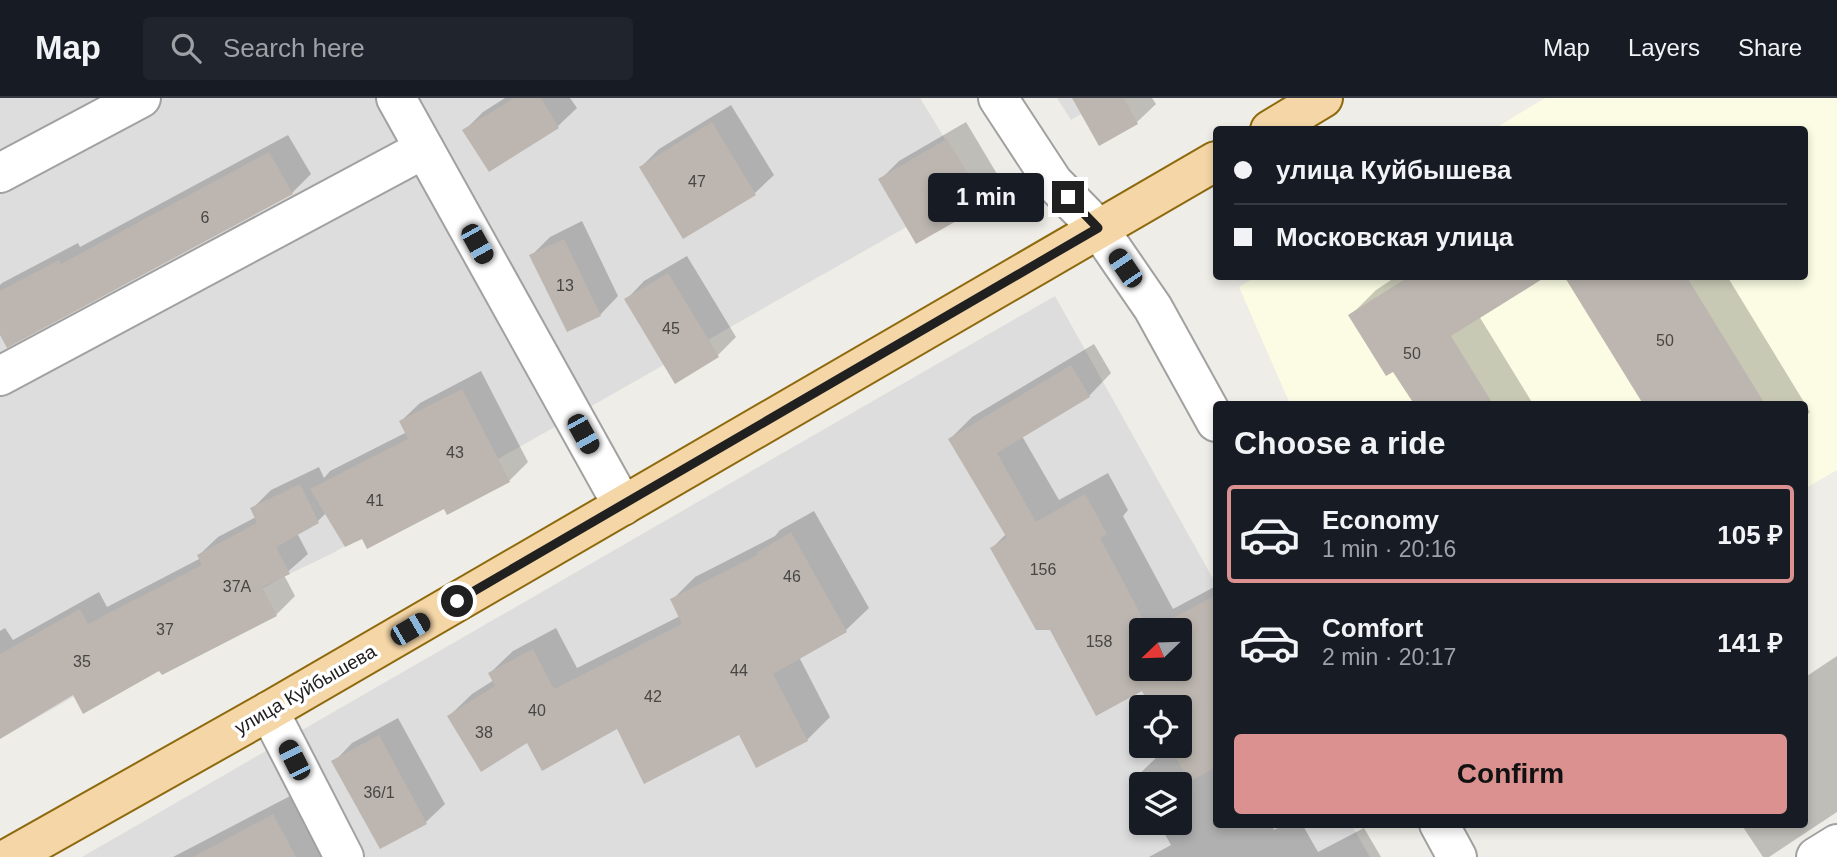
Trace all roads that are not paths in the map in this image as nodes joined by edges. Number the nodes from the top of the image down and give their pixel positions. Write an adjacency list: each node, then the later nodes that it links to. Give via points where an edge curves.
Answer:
1 (396, 98): 6 (street)
2 (998, 98): 9 (street, via 1053,182)
3 (1323, 98): 5 (main road)
4 (136, 99): 8 (street)
5 (1277, 126)
6 (424, 149): 10 (street); 12 (street)
7 (1213, 163): 9 (main road, улица Куйбышева)
8 (0, 173)
9 (1098, 228): 11 (street, via 1153,308); 12 (main road, улица Куйбышева)
10 (0, 376)
11 (1213, 417)
12 (622, 506): 13 (main road, улица Куйбышева)
13 (269, 711): 16 (main road, улица Куйбышева); 17 (street)
14 (1441, 828): 18 (street)
15 (1837, 844): 19 (street)
16 (10, 857)
17 (344, 857)
18 (1458, 857)
19 (1816, 857)

